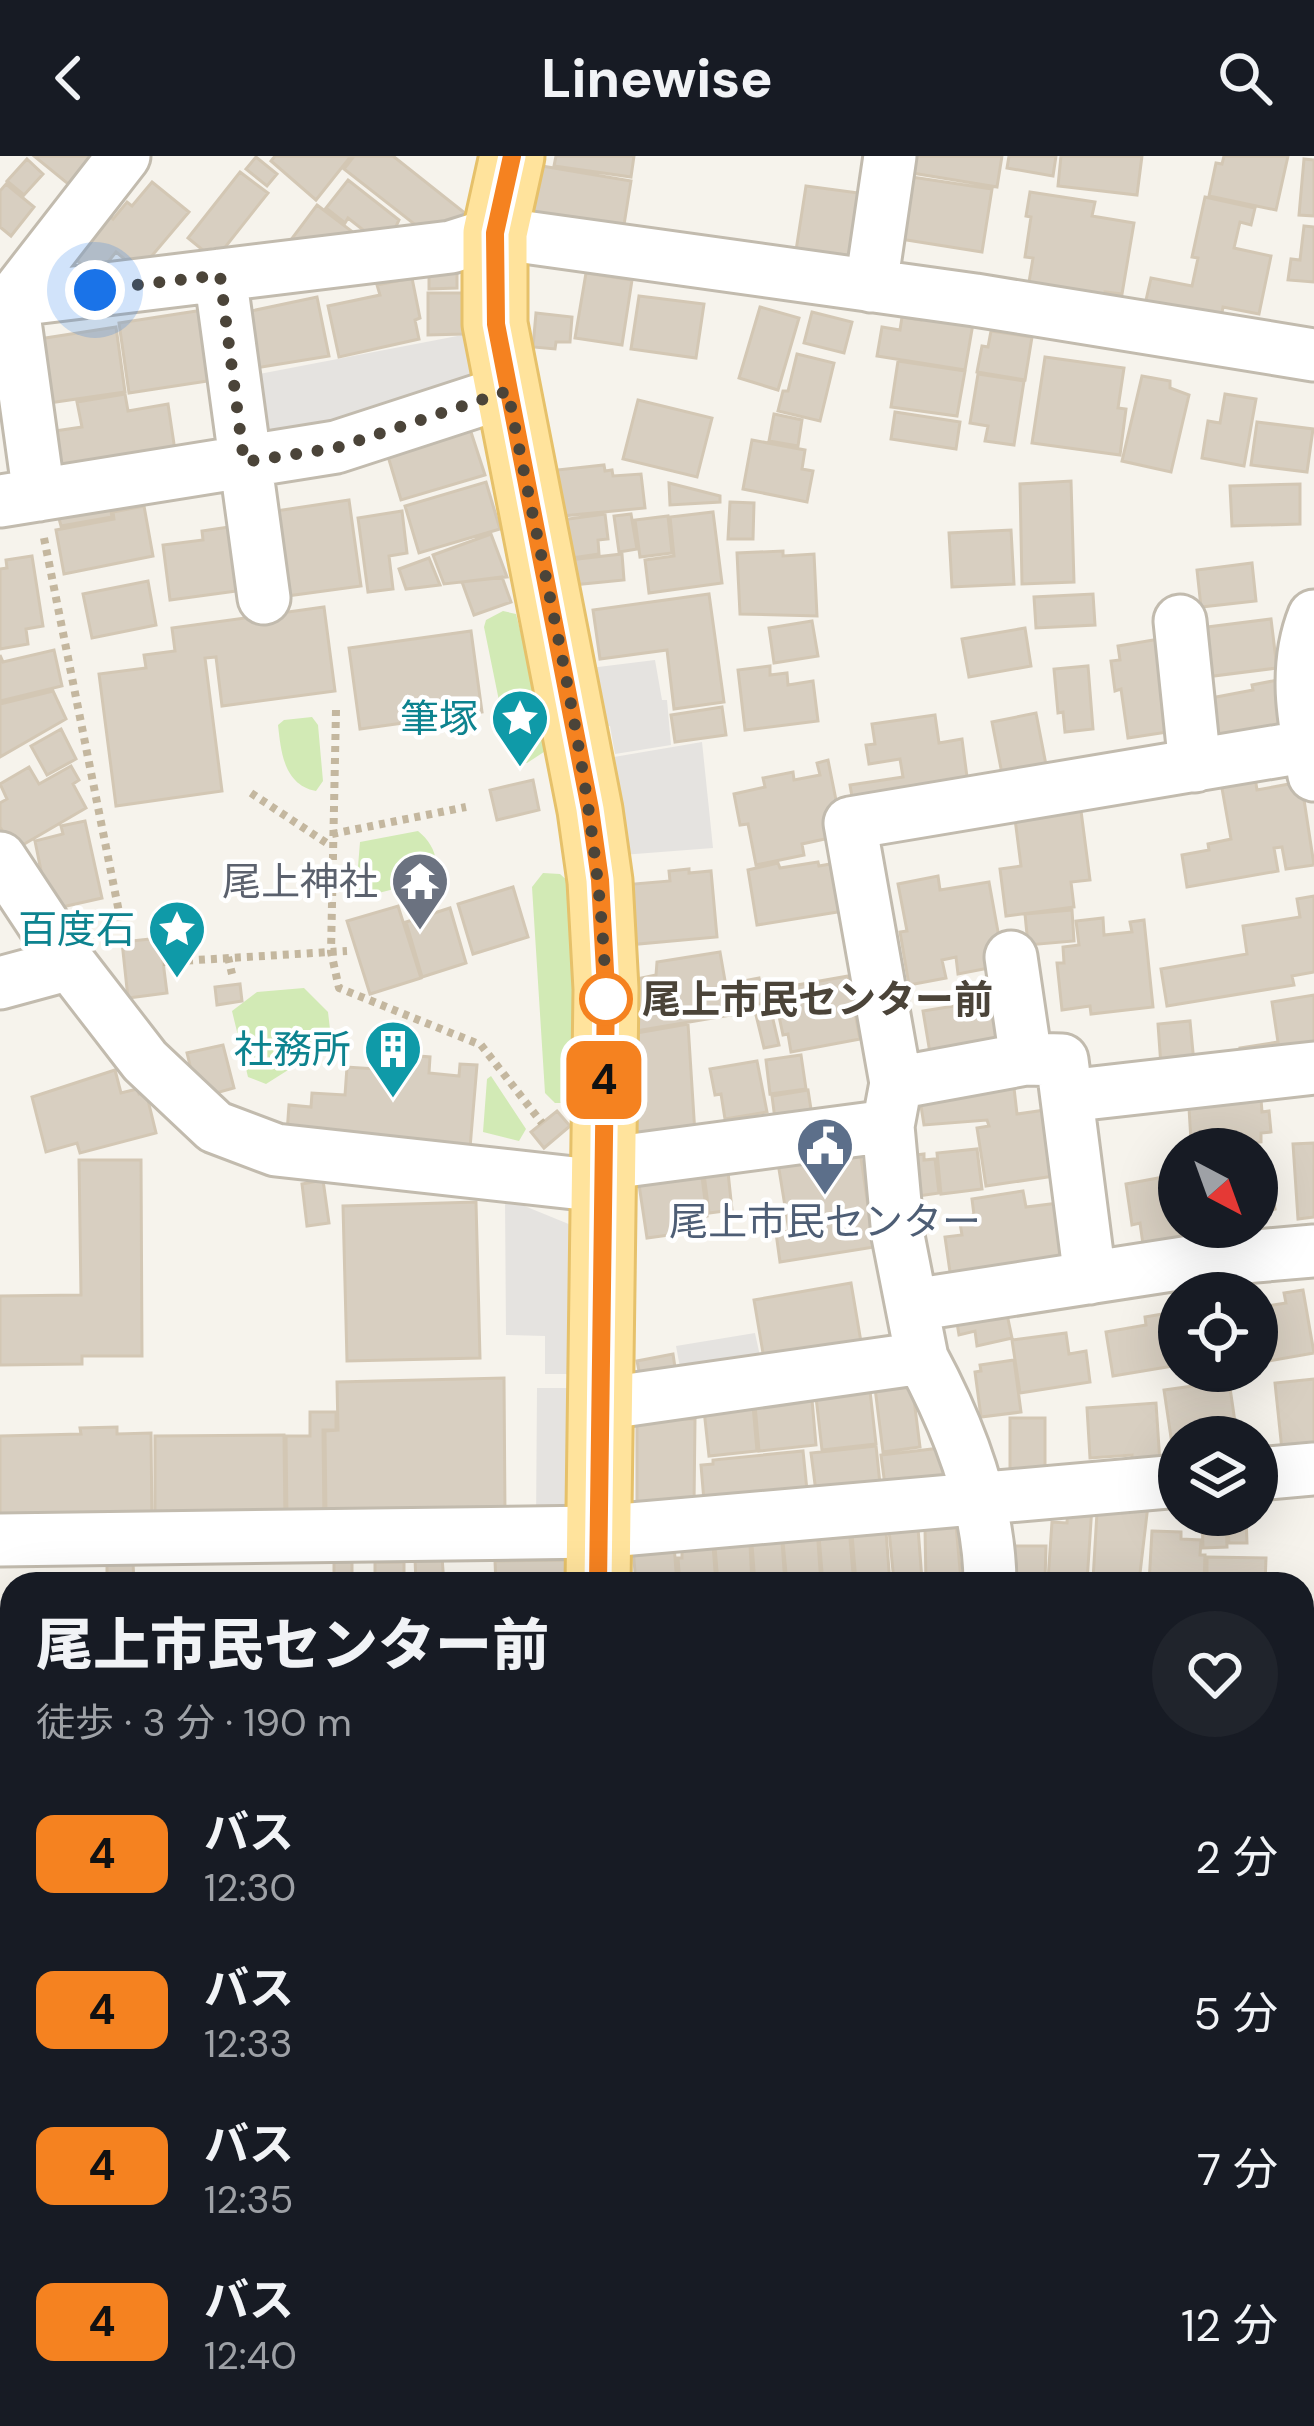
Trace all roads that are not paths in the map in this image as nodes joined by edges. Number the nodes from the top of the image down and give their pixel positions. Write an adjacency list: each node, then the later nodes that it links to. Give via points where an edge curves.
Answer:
1 (124, 156): 7 (street)
2 (512, 156): 4 (main road)
3 (890, 156): 6 (street)
4 (495, 233): 5 (street, via 451,247); 6 (street); 9 (main road, via 496,324)
5 (220, 275): 7 (street); 10 (street)
6 (871, 286): 8 (street)
7 (6, 301): 11 (street)
8 (1314, 355)
9 (508, 391): 10 (street, via 336,448); 25 (main road, via 600,880)
10 (244, 462): 11 (street); 12 (street)
11 (25, 497)
12 (264, 598)
13 (1314, 616): 15 (street, via 1302,675)
14 (1180, 621): 16 (street)
15 (1311, 761): 16 (street)
16 (1195, 766): 24 (street, via 850,823)
17 (0, 858): 19 (street)
18 (1011, 957): 21 (street)
19 (74, 969): 20 (street); 25 (street, via 145,1061 215,1127 276,1150)
20 (0, 982)
21 (1026, 1059): 23 (street, via 1062,1060); 24 (street)
22 (1314, 1068): 23 (street)
23 (1067, 1096): 27 (street)
24 (892, 1105): 25 (street); 28 (street, via 898,1236)
25 (602, 1175): 30 (main road)
26 (1314, 1251): 27 (street)
27 (1090, 1278): 28 (street)
28 (913, 1305): 29 (street)
29 (922, 1358): 30 (street); 34 (street, via 948,1406)
30 (600, 1404): 36 (main road)
31 (1314, 1469): 32 (street)
32 (1278, 1472)
33 (1158, 1483): 34 (street)
34 (977, 1498): 36 (street); 37 (street)
35 (0, 1540): 36 (street)
36 (598, 1558)
37 (989, 1572)

